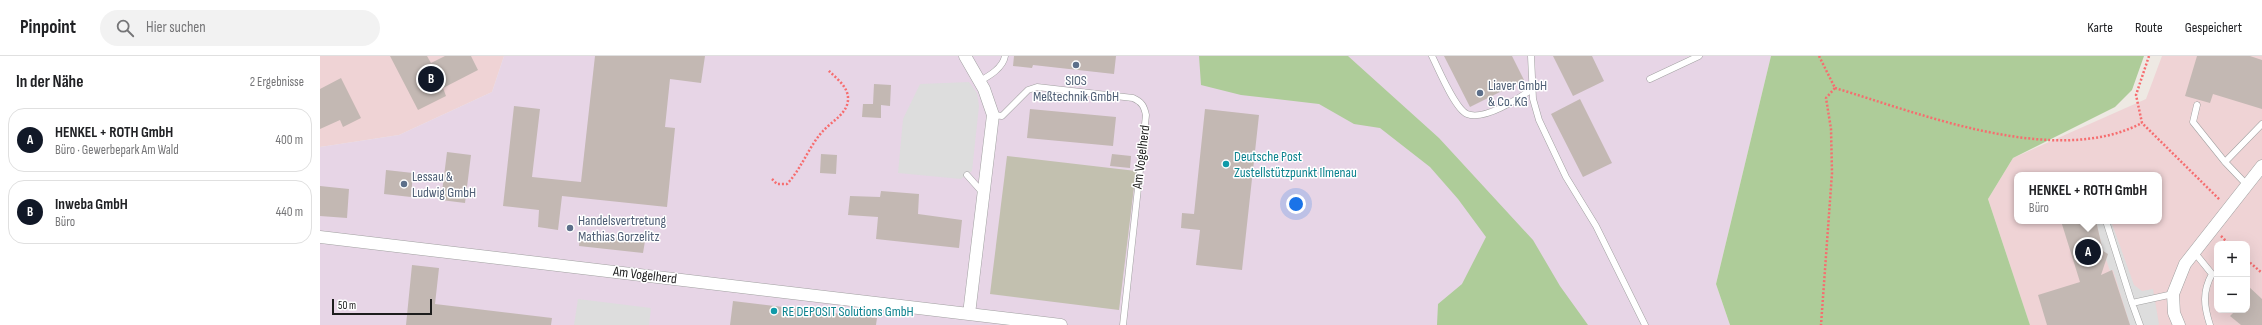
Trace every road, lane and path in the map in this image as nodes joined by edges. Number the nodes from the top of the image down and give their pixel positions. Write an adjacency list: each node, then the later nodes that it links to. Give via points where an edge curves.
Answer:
1 (965, 56): 10 (street)
2 (1005, 56): 10 (lane, via 993,73)
3 (1432, 56): 12 (lane, via 1458,106 1466,114 1479,116 1496,110)
4 (1531, 56): 12 (lane)
5 (1699, 56): 9 (lane)
6 (1819, 56): 11 (path)
7 (2149, 56): 15 (path, via 2136,95)
8 (828, 70): 20 (path, via 845,89 848,100 844,112 822,131 797,174 787,184 777,184)
9 (1650, 79)
10 (980, 81): 14 (street)
11 (1835, 88): 15 (path, via 1995,134 2074,141 2127,130); 35 (path, via 1826,98 1831,129 1832,173)
12 (1532, 89): 34 (lane, via 1539,120 1566,177 1596,226)
13 (2197, 105): 17 (lane, via 2193,122)
14 (993, 115): 22 (street); 33 (lane, Am Vogelherd, via 1002,116 1028,90 1038,87 1133,98 1140,101 1144,107 1146,115)
15 (2142, 123): 23 (path)
16 (2262, 124): 17 (lane)
17 (2225, 162): 21 (lane)
18 (2262, 166): 21 (street)
19 (967, 175): 22 (lane)
20 (772, 179)
21 (2247, 185): 23 (street)
22 (985, 196): 31 (street)
23 (2230, 208): 26 (street)
24 (2107, 224): 30 (lane)
25 (320, 237): 31 (street, Am Vogelherd)
26 (2195, 253): 29 (street, via 2185,264); 38 (lane, via 2212,274 2205,286 2206,314)
27 (2250, 263): 28 (path)
28 (2262, 273)
29 (2173, 294): 30 (lane); 37 (street, via 2174,313)
30 (2132, 303): 36 (lane)
31 (969, 314): 32 (street, Am Vogelherd)
32 (1061, 325)
33 (1123, 325)
34 (1645, 325)
35 (1822, 325)
36 (2140, 325)
37 (2179, 325)
38 (2210, 325)

